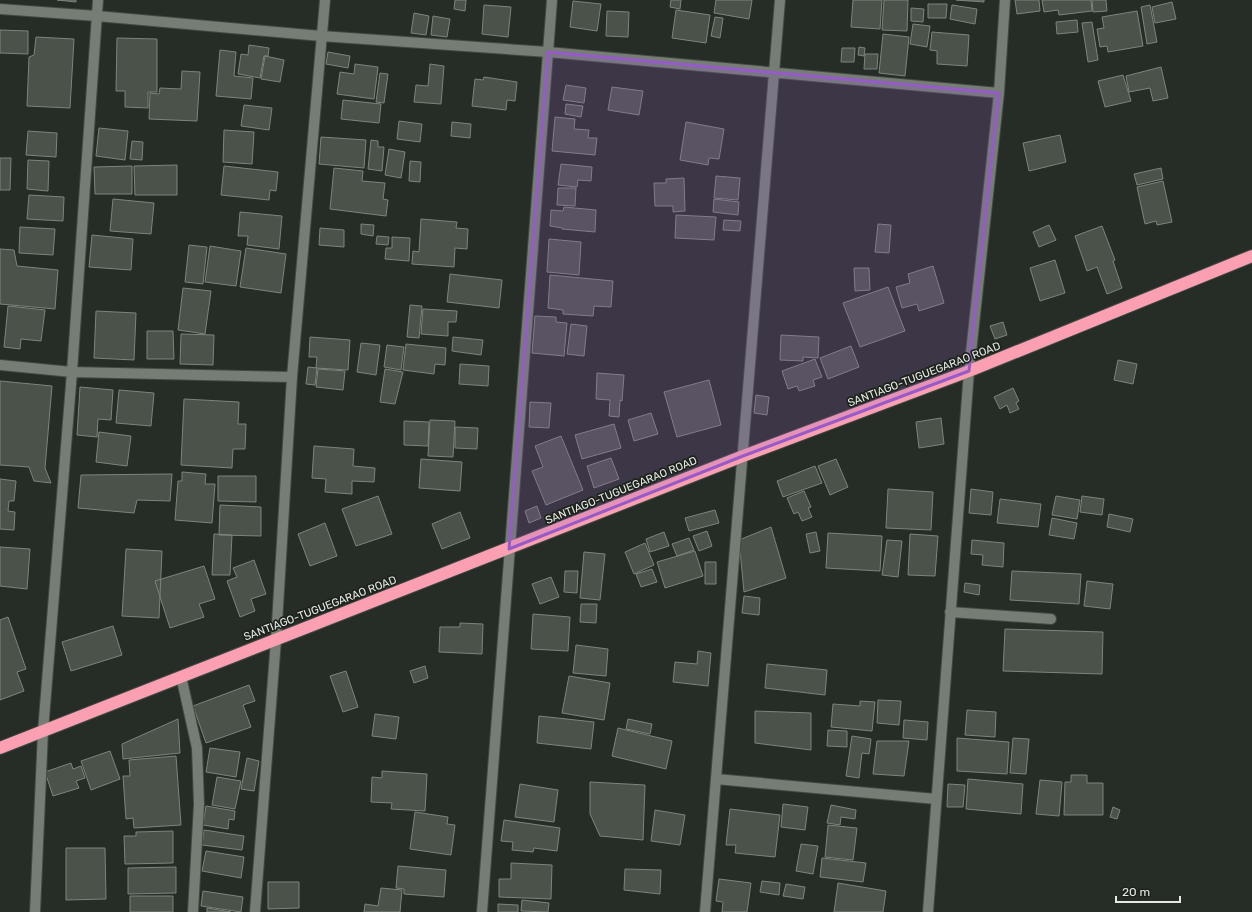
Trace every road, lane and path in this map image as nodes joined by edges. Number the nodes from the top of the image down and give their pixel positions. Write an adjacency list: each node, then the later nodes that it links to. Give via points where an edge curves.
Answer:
1 (98, 0): 7 (street)
2 (325, 0): 8 (street)
3 (552, 0): 9 (street)
4 (780, 0): 10 (street)
5 (1005, 0): 11 (street)
6 (0, 9): 7 (street)
7 (97, 16): 8 (street); 15 (street)
8 (321, 36): 9 (street); 16 (street)
9 (548, 52): 10 (street); 18 (street)
10 (774, 74): 11 (street); 17 (street)
11 (999, 93): 14 (street)
12 (1252, 256): 14 (highway, SANTIAGO-TUGUEGARAO ROAD)
13 (0, 365): 15 (street)
14 (969, 371): 17 (highway, SANTIAGO-TUGUEGARAO ROAD); 19 (street)
15 (72, 372): 16 (street); 23 (street)
16 (292, 378): 21 (street)
17 (743, 456): 18 (highway, SANTIAGO-TUGUEGARAO ROAD); 25 (street)
18 (509, 548): 21 (highway, SANTIAGO-TUGUEGARAO ROAD); 30 (street)
19 (950, 612): 20 (street); 26 (street)
20 (1051, 619)
21 (276, 640): 22 (highway, SANTIAGO-TUGUEGARAO ROAD); 29 (street)
22 (181, 676): 23 (highway, SANTIAGO-TUGUEGARAO ROAD); 28 (street, via 197,748 199,804)
23 (43, 731): 24 (highway, SANTIAGO-TUGUEGARAO ROAD); 27 (street)
24 (0, 748)
25 (716, 779): 26 (street); 31 (street)
26 (936, 799): 32 (street)
27 (35, 912)
28 (193, 912)
29 (255, 912)
30 (482, 912)
31 (705, 912)
32 (928, 912)

